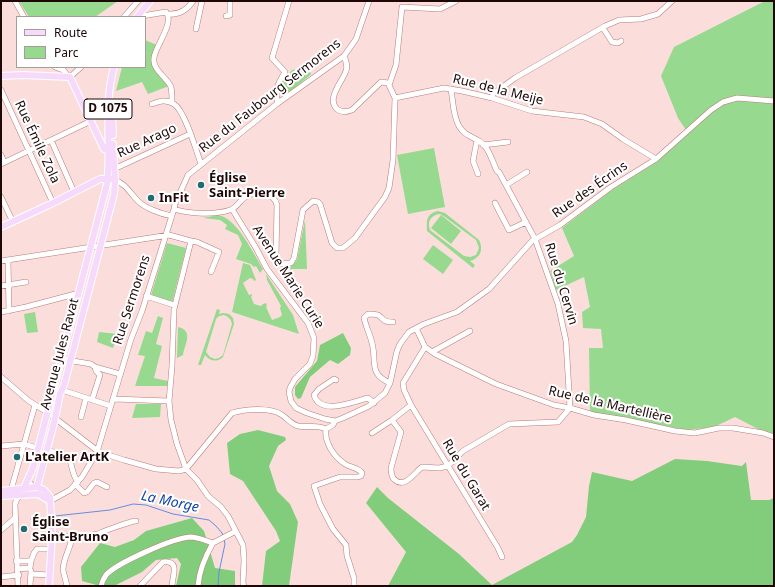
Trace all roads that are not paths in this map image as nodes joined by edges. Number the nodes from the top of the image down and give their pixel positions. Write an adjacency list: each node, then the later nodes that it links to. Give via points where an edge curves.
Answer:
1 (15, 1): 13 (street)
2 (138, 1): 14 (street)
3 (150, 1): 15 (main road)
4 (154, 1): 16 (main road)
5 (193, 1): 12 (street, via 183,12)
6 (202, 1): 20 (street)
7 (230, 1): 18 (street, via 230,15)
8 (289, 1): 36 (street, via 272,58 285,72 276,90)
9 (369, 1): 22 (street, Rue du Faubourg Sermorens, via 356,39)
10 (456, 1): 29 (street, via 440,9 402,7 396,65)
11 (672, 1): 19 (street, via 658,14 641,19 619,20)
12 (168, 14): 17 (street, via 166,12); 35 (street, via 169,20 153,60 154,66 170,86)
13 (23, 16)
14 (125, 16)
15 (141, 16)
16 (141, 16)
17 (145, 16)
18 (226, 16)
19 (603, 28): 21 (street, via 612,42); 33 (street, via 515,78 493,94)
20 (196, 29)
21 (621, 41)
22 (344, 56): 29 (street, via 347,70 334,96 334,104 341,112 352,110 381,82); 36 (street, Rue du Faubourg Sermorens)
23 (62, 68): 28 (street)
24 (80, 68): 28 (street)
25 (114, 68): 45 (main road, D 1075, via 108,100)
26 (118, 68): 45 (main road, D 1075, via 112,101)
27 (1, 76): 28 (main road)
28 (69, 77): 38 (main road)
29 (389, 85): 32 (street)
30 (451, 89): 32 (street, Rue de la Meije, via 444,88); 33 (street, Rue de la Meije); 41 (street, Rue du Cervin, via 457,123 464,133)
31 (1, 90): 44 (street, Rue Émile Zola)
32 (396, 98): 62 (street, via 389,188 355,238 343,248 337,248 332,243 322,209 318,202 313,201 303,210 294,258 291,263 281,264 276,256 278,206 274,198 267,194 250,195 244,197)
33 (492, 98): 47 (street, Rue de la Meije, via 532,111 584,117 602,124)
34 (774, 101): 47 (street, Rue des Écrins, via 738,98 724,102 711,110)
35 (172, 103): 37 (street, via 162,100); 39 (street, via 183,114)
36 (278, 103): 49 (street, Rue du Faubourg Sermorens)
37 (152, 104)
38 (91, 121): 40 (street); 45 (main road, via 104,149)
39 (190, 134): 49 (street); 50 (street, Rue Arago)
40 (51, 140): 44 (street); 57 (street)
41 (477, 140): 43 (street, Rue du Cervin); 52 (street, via 473,161)
42 (508, 142): 43 (street)
43 (483, 145): 56 (street, Rue du Cervin)
44 (29, 151): 48 (street); 59 (street, Rue Émile Zola)
45 (111, 151): 50 (main road)
46 (1, 155): 48 (street)
47 (656, 158): 68 (street, Rue des Écrins, via 560,225)
48 (3, 163)
49 (201, 164): 61 (street, Rue Sermorens, via 188,175)
50 (111, 168): 53 (main road); 54 (main road, Avenue Jules Ravat); 55 (main road, Avenue Jules Ravat)
51 (527, 172): 56 (street)
52 (478, 174)
53 (100, 179): 54 (main road); 57 (main road)
54 (108, 179): 55 (main road); 71 (main road, Avenue Jules Ravat)
55 (115, 180): 63 (street, via 124,185 138,201); 70 (main road, Avenue Jules Ravat, via 113,198)
56 (506, 185): 65 (street, Rue du Cervin)
57 (74, 192): 59 (main road)
58 (1, 197): 64 (street)
59 (53, 203): 64 (main road)
60 (495, 203): 65 (street, via 509,230)
61 (174, 209): 62 (street, via 197,213); 63 (street, Rue Sermorens)
62 (232, 209): 114 (street, Avenue Marie Curie, via 267,269 308,323 314,338 310,364 290,388 291,401 296,408)
63 (172, 216): 67 (street, Rue Sermorens)
64 (12, 222): 66 (main road)
65 (526, 222): 68 (street, Rue du Cervin)
66 (1, 227)
67 (165, 236): 69 (street); 70 (street); 80 (street, Rue Sermorens)
68 (535, 239): 85 (street, via 489,289 457,312); 108 (street, Rue du Cervin, via 558,304 564,330)
69 (191, 241): 74 (street, via 219,252); 81 (street)
70 (100, 246): 71 (street); 79 (main road, Avenue Jules Ravat)
71 (91, 247): 72 (street); 78 (main road, Avenue Jules Ravat)
72 (8, 260): 73 (street); 76 (street)
73 (1, 261)
74 (211, 272)
75 (26, 282): 76 (street)
76 (8, 285): 77 (street); 82 (street)
77 (1, 286)
78 (79, 290): 79 (main road, Avenue Jules Ravat); 82 (street, via 50,301); 89 (main road, Avenue Jules Ravat)
79 (88, 292): 90 (main road, Avenue Jules Ravat)
80 (146, 296): 81 (street); 92 (street, Rue Sermorens)
81 (174, 305): 102 (street)
82 (9, 311): 83 (street)
83 (1, 312)
84 (393, 322): 96 (street, via 382,320 374,314 368,314 364,318 372,343 375,372 382,380)
85 (416, 328): 87 (street, Rue de la Martellière); 96 (street, via 409,332 400,344)
86 (470, 331): 88 (street)
87 (425, 347): 88 (street, Rue de la Martellière); 106 (street, Rue du Garat, via 403,383)
88 (432, 352): 108 (street, Rue de la Martellière, via 496,384 554,405)
89 (61, 357): 90 (street); 105 (main road, Avenue Jules Ravat)
90 (70, 360): 91 (street); 98 (main road, Avenue Jules Ravat)
91 (96, 367): 92 (street); 101 (street, via 100,375)
92 (120, 374): 100 (street, Rue Sermorens)
93 (1, 377): 95 (street)
94 (336, 380): 103 (street, via 319,389 314,395 321,405 329,407 368,398)
95 (5, 382): 97 (street); 104 (street)
96 (390, 383): 103 (street)
97 (1, 386)
98 (62, 390): 99 (street); 109 (main road, Avenue Jules Ravat)
99 (86, 398): 101 (street); 111 (street)
100 (114, 399): 102 (street); 107 (street, Rue Sermorens)
101 (92, 400): 107 (street)
102 (170, 401): 124 (street, via 171,420)
103 (374, 403): 114 (street)
104 (35, 405): 110 (street); 118 (street)
105 (48, 405): 109 (main road, via 51,411); 110 (main road, Avenue Jules Ravat)
106 (411, 405): 113 (street); 123 (street, Rue du Garat)
107 (112, 406): 122 (street, Rue Sermorens)
108 (570, 408): 117 (street, Rue de la Martellière, via 684,432 733,428); 123 (street, via 558,422 509,424 463,451)
109 (56, 410): 112 (main road, Avenue Jules Ravat)
110 (46, 412): 112 (street); 120 (main road, Avenue Jules Ravat)
111 (81, 417)
112 (54, 419): 121 (main road, Avenue Jules Ravat); 122 (street)
113 (392, 420): 116 (street); 123 (street, via 401,432 391,468 396,481 406,482 422,466)
114 (335, 421): 115 (street)
115 (326, 430): 124 (street, via 321,427 298,426 281,414 266,411 232,412); 159 (street, via 326,440 334,453 344,464 357,468 362,473 358,477 340,477 314,486 333,529 346,545 346,556 354,578)
116 (372, 433)
117 (774, 437)
118 (24, 444): 119 (street); 120 (street); 128 (street)
119 (1, 446)
120 (37, 448): 127 (main road, Avenue Jules Ravat)
121 (47, 450): 125 (street, via 68,456); 127 (main road, Avenue Jules Ravat)
122 (98, 451): 124 (street, via 156,469 179,472); 125 (street, Rue Sermorens)
123 (448, 466): 141 (street, Rue du Garat)
124 (186, 469): 136 (street, via 228,516)
125 (76, 483): 126 (street, via 84,493 97,482); 131 (street, Rue Sermorens, via 70,490)
126 (107, 487)
127 (31, 489): 128 (main road); 130 (main road); 131 (main road, via 44,490 49,494); 132 (street, via 17,499)
128 (11, 490): 129 (main road)
129 (1, 491)
130 (4, 496): 132 (street)
131 (50, 501): 137 (main road)
132 (15, 504): 133 (street)
133 (15, 518): 135 (street); 142 (street)
134 (136, 521): 138 (street, via 98,534)
135 (1, 530)
136 (233, 533): 139 (street); 158 (street, via 243,545)
137 (52, 534): 138 (street); 140 (main road)
138 (72, 538): 153 (street, via 63,570)
139 (215, 543): 154 (street, via 189,537 162,544 115,568 107,574); 157 (street, via 208,552)
140 (51, 549): 143 (street, via 38,549); 147 (main road)
141 (502, 557)
142 (16, 561): 143 (street); 145 (street)
143 (31, 561): 144 (street)
144 (30, 568): 145 (street); 146 (street)
145 (17, 569): 148 (street)
146 (31, 574): 147 (street); 151 (street)
147 (50, 574): 152 (main road)
148 (18, 575): 149 (street); 150 (street)
149 (1, 577)
150 (18, 586)
151 (30, 586)
152 (50, 586)
153 (67, 586)
154 (101, 586)
155 (140, 586): 156 (street, via 163,562 171,563 175,569)
156 (172, 586)
157 (198, 586)
158 (244, 586)
159 (354, 586)

